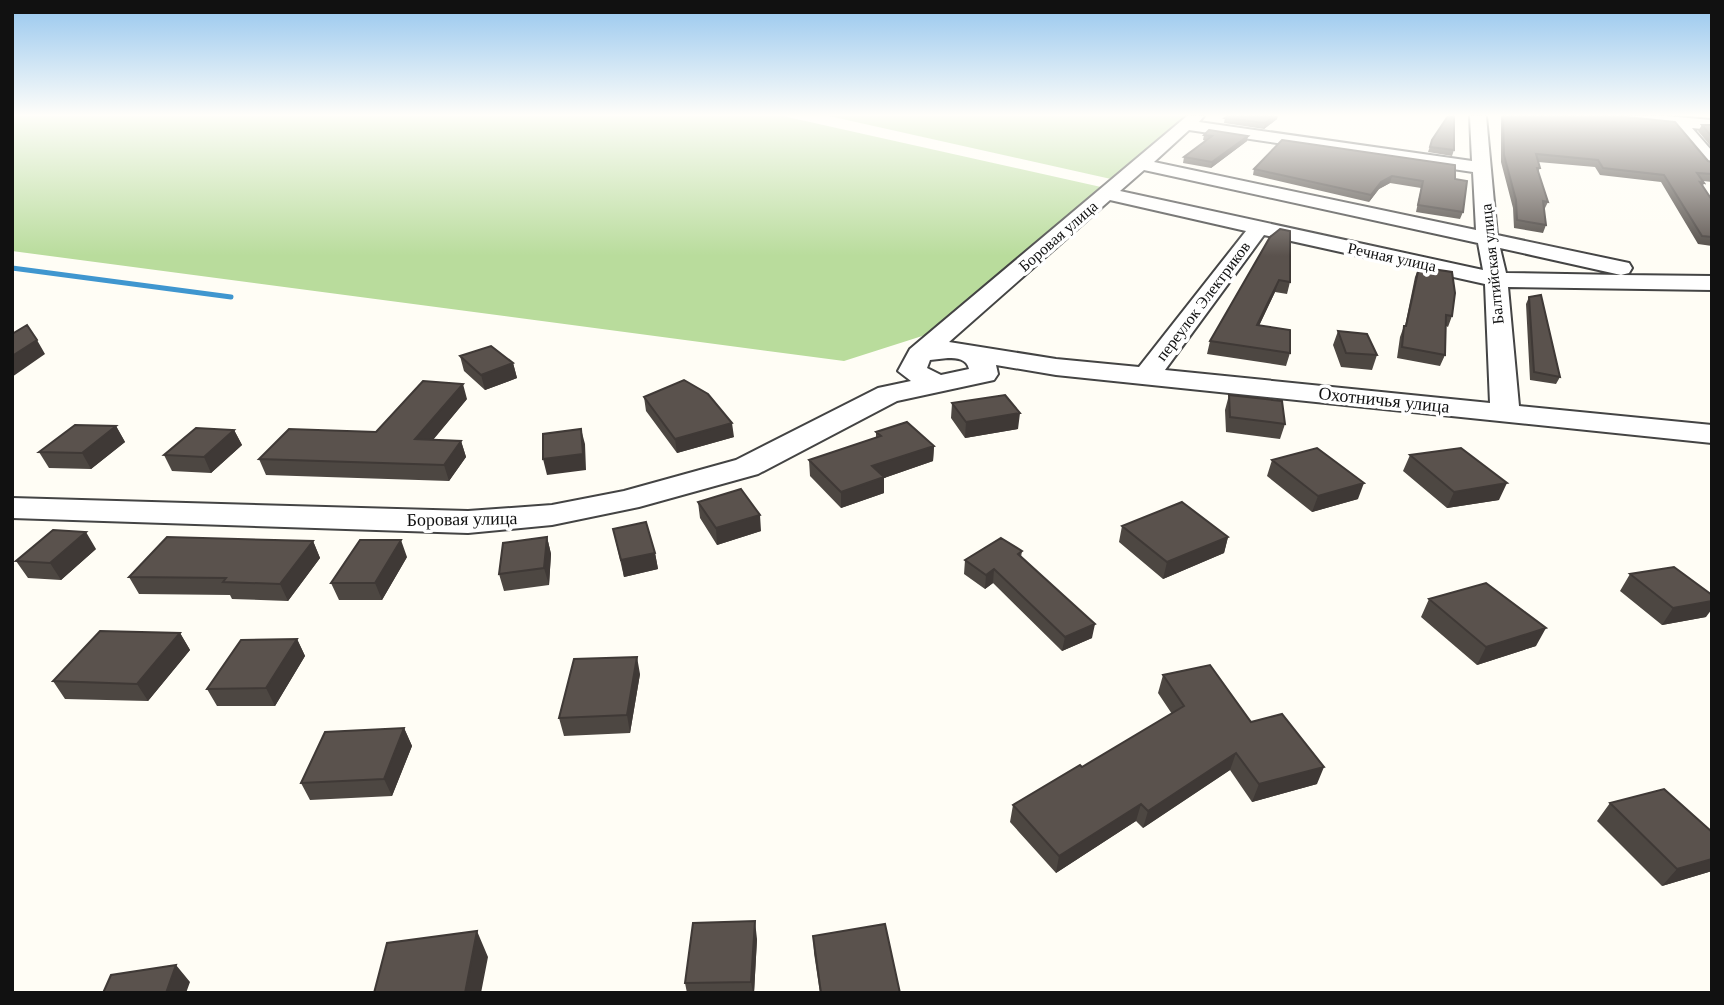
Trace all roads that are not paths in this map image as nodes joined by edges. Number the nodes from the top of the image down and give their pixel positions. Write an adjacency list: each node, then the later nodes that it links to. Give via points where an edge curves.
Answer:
1 (1451, 163): 4 (street)
2 (1482, 163): 4 (street, Балтийская улица)
3 (1140, 164): 5 (street, Боровая улица); 7 (street, Речная улица)
4 (1482, 168): 7 (street, Балтийская улица)
5 (1107, 194): 6 (street, Речная улица); 11 (street, Боровая улица)
6 (1259, 228): 8 (street, Речная улица); 12 (street, переулок Электриков)
7 (1487, 237): 8 (street, Балтийская улица); 9 (street, Речная улица)
8 (1496, 280): 9 (street, Речная улица); 13 (street, Балтийская улица)
9 (1682, 282): 10 (street, Речная улица)
10 (1712, 283)
11 (946, 361): 12 (street, Охотничья улица); 15 (street, Боровая улица, via 747,467 552,515 468,522)
12 (1147, 375): 13 (street, Охотничья улица)
13 (1504, 412): 14 (street, Охотничья улица)
14 (1712, 434)
15 (12, 508)

